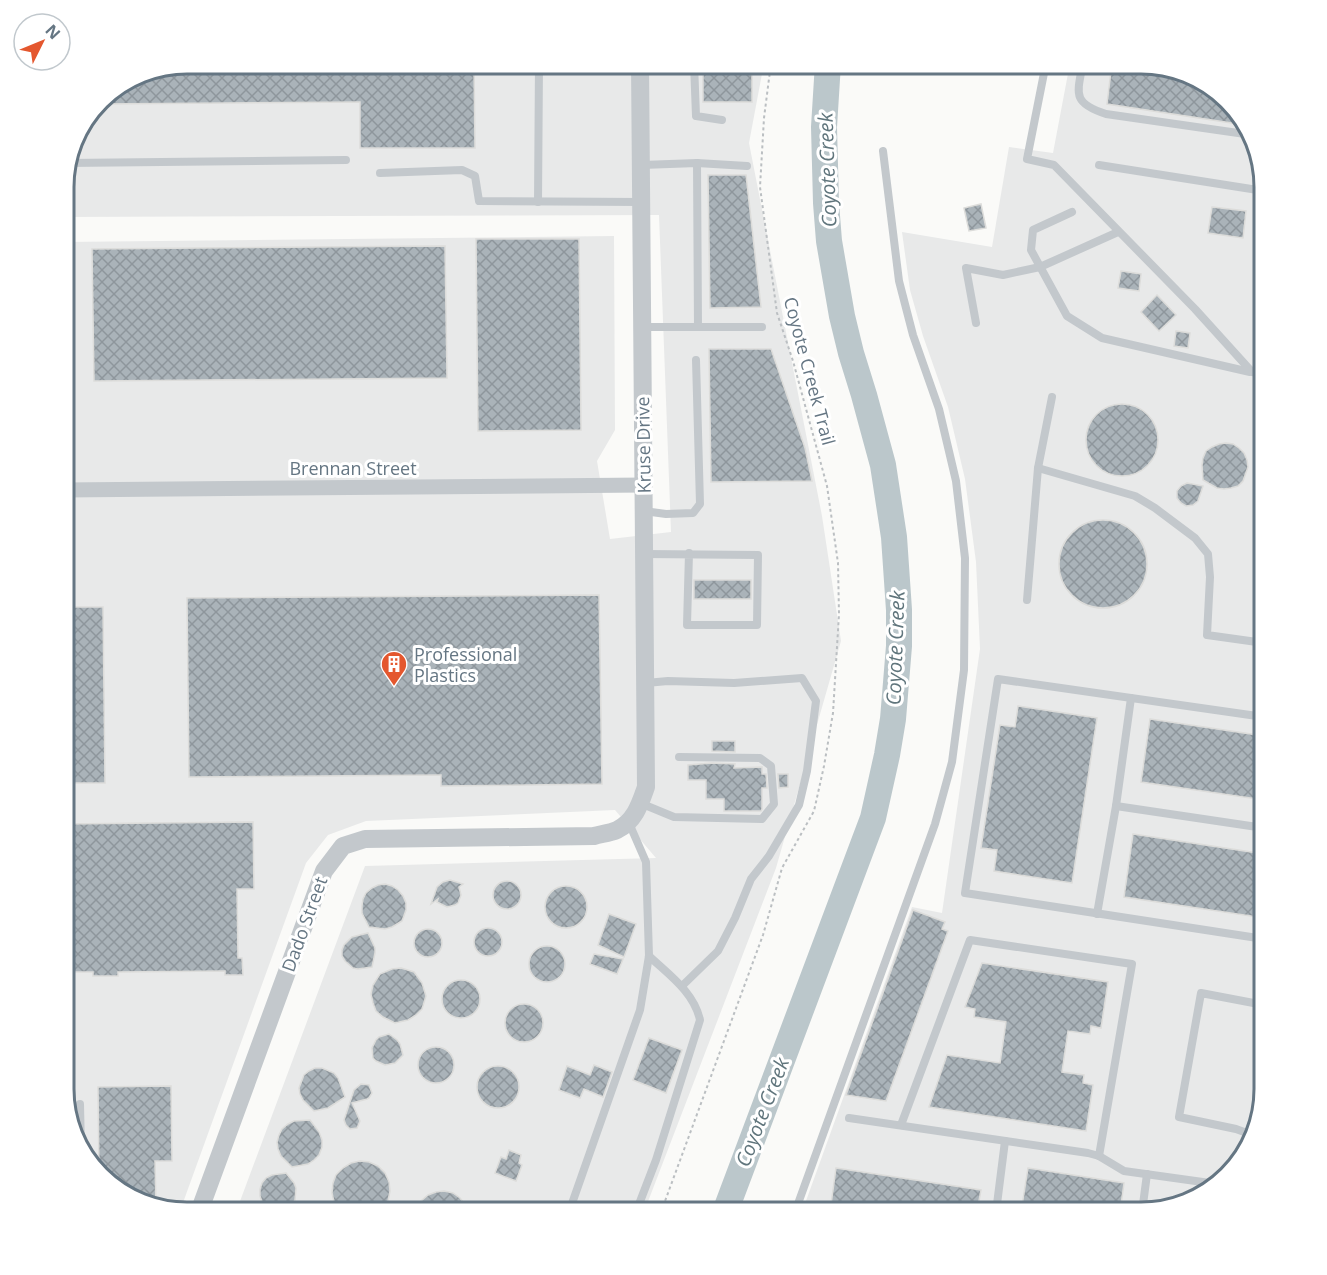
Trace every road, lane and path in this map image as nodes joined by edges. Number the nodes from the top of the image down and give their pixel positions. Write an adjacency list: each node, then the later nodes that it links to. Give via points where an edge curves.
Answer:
1 (539, 74): 18 (lane)
2 (639, 74): 13 (street, Kruse Drive)
3 (694, 74): 7 (lane, via 696,116)
4 (770, 74): 37 (path, Coyote Creek Trail, via 760,187 777,313 826,486 838,563)
5 (1044, 74): 21 (lane, via 1027,159 1054,165)
6 (1081, 74): 8 (lane, via 1078,95 1094,110)
7 (722, 120)
8 (1240, 133)
9 (883, 151): 66 (lane, via 899,281 912,335 939,410 956,481 965,558 964,670 952,762 935,824)
10 (346, 160): 12 (lane)
11 (697, 163): 13 (lane); 15 (lane); 25 (lane)
12 (76, 164)
13 (641, 165): 19 (street, Kruse Drive)
14 (1099, 165): 17 (lane)
15 (747, 166)
16 (380, 173): 18 (lane, via 462,170 475,176 479,201)
17 (1253, 189)
18 (538, 201): 19 (lane)
19 (641, 202): 24 (street, Kruse Drive)
20 (1072, 213): 22 (lane, via 1033,230 1031,250)
21 (1118, 232): 22 (lane); 28 (lane)
22 (1040, 267): 23 (lane, via 1003,275 966,268); 28 (lane, via 1067,316 1102,338)
23 (976, 322)
24 (642, 327): 25 (lane); 31 (street, Kruse Drive)
25 (698, 327): 26 (lane)
26 (762, 327)
27 (696, 360): 33 (lane, via 700,504 693,513)
28 (1252, 372)
29 (1052, 397): 30 (lane)
30 (1038, 468): 36 (lane); 38 (lane, via 1135,496 1195,538 1208,554 1208,635)
31 (644, 485): 32 (street, Brennan Street); 33 (street, Kruse Drive)
32 (74, 490)
33 (644, 511): 35 (street, Kruse Drive)
34 (689, 553): 34 (lane, via 758,555 757,625 687,625); 35 (lane)
35 (645, 554): 39 (street, Kruse Drive)
36 (1027, 600)
37 (839, 614)
38 (1254, 642)
39 (645, 683): 43 (street, Kruse Drive, via 646,787); 51 (lane, via 802,678 816,701 799,805 752,879 718,951)
40 (1131, 698): 41 (lane); 44 (lane); 48 (lane, via 998,679 996,690 965,893)
41 (1254, 716)
42 (679, 757): 43 (lane, via 760,758 771,766 774,804 762,819 674,817)
43 (640, 803): 45 (street, Kruse Drive)
44 (1116, 806): 46 (lane); 48 (lane)
45 (629, 821): 50 (lane, via 646,862); 62 (street, Dado Street, via 616,831 594,836 365,839 343,846 324,871)
46 (1254, 826)
47 (782, 868): 65 (path, via 763,935)
48 (1097, 914): 49 (lane)
49 (1254, 937)
50 (649, 956): 51 (lane); 63 (lane, via 640,1010)
51 (682, 986): 64 (lane, via 698,1009 700,1020)
52 (1254, 1003): 57 (lane, via 1201,993 1179,1117)
53 (81, 1104): 56 (lane)
54 (849, 1118): 55 (lane)
55 (901, 1125): 58 (lane); 59 (lane, via 970,940 1132,964)
56 (81, 1129)
57 (1245, 1132)
58 (1005, 1141): 59 (lane); 67 (lane)
59 (1099, 1156): 60 (lane, via 1124,1171)
60 (1147, 1174): 61 (lane); 68 (lane)
61 (1203, 1182)
62 (203, 1202)
63 (573, 1202)
64 (640, 1202)
65 (665, 1202)
66 (799, 1202)
67 (997, 1202)
68 (1143, 1202)

